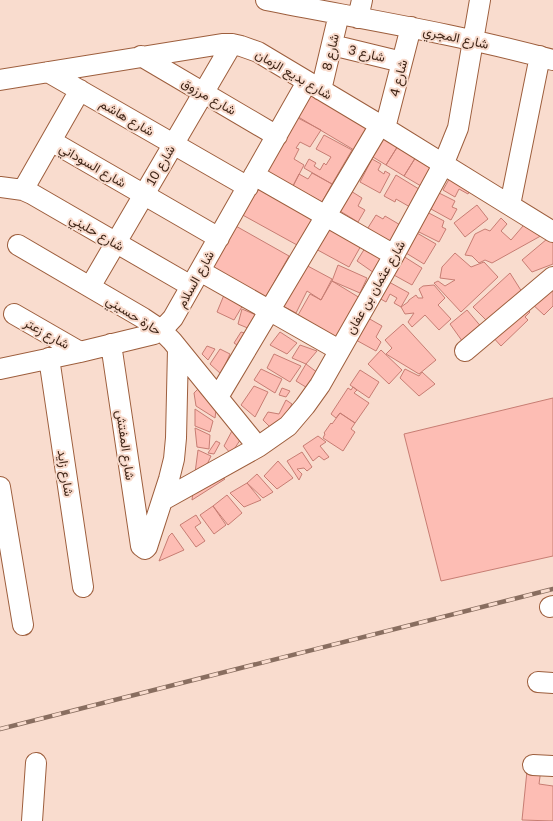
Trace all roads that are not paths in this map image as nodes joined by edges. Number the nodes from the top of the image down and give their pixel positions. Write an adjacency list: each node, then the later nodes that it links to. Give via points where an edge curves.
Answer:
1 (266, 0): 4 (street, شارع المجري)
2 (480, 0): 6 (street, شارع عثمان بن عفان)
3 (360, 9): 4 (street, شارع المجري); 5 (street, شارع المجري)
4 (339, 14): 8 (street, شارع 8)
5 (411, 27): 6 (street, شارع المجري); 11 (street, شارع 4)
6 (474, 40): 10 (street, شارع المجري); 21 (street, شارع عثمان بن عفان, via 458,128)
7 (232, 44): 9 (street, شارع بديع الزمان); 14 (street, شارع بديع الزمان, via 258,52); 16 (street, شارع 10)
8 (332, 45): 11 (street, شارع 3); 14 (street, شارع 8)
9 (140, 56): 12 (street, شارع بديع الزمان); 16 (street, شارع مرزوق)
10 (546, 58): 26 (street)
11 (402, 62): 17 (street, شارع 4)
12 (48, 72): 13 (street, شارع بديع الزمان); 15 (street, شارع هاشم)
13 (0, 80)
14 (314, 86): 17 (street, شارع بديع الزمان); 18 (street, شارع السلام)
15 (80, 90): 19 (street); 20 (street, شارع هاشم)
16 (203, 93): 18 (street, شارع مرزوق); 20 (street, شارع 10)
17 (383, 127): 21 (street, شارع بديع الزمان); 27 (street, شارع 4)
18 (276, 136): 22 (street, شارع السلام)
19 (51, 141): 24 (street); 25 (street, شارع السوداني)
20 (173, 144): 22 (street, شارع هاشم); 25 (street, شارع 10)
21 (443, 165): 26 (street, شارع بديع الزمان); 32 (street, شارع عثمان بن عفان)
22 (251, 181): 27 (street, شارع هاشم); 29 (street, شارع السلام)
23 (0, 187): 24 (street, شارع حليني)
24 (23, 190): 30 (street, شارع حليني)
25 (144, 194): 29 (street, شارع السوداني); 30 (street, شارع 10)
26 (510, 205): 28 (street, شارع بديع الزمان)
27 (326, 216): 32 (street, شارع هاشم); 36 (street, شارع 4)
28 (553, 232)
29 (218, 238): 34 (street, شارع السلام)
30 (116, 242): 34 (street, شارع حليني); 35 (street, شارع 10)
31 (18, 245): 35 (street, حارة حسيني)
32 (394, 255): 41 (street, شارع عثمان بن عفان)
33 (553, 277): 42 (street)
34 (195, 278): 36 (street, شارع حليني); 38 (street, شارع السلام, via 173,318)
35 (90, 287): 38 (street, حارة حسيني)
36 (270, 311): 41 (street, شارع حليني); 46 (street, شارع 4)
37 (14, 314): 43 (street, شارع زعتر)
38 (161, 330): 39 (street, شارع السلام); 40 (street, حارة حسيني)
39 (111, 344): 43 (street, شارع السلام); 49 (street, شارع المفتش, via 141,546 145,549)
40 (178, 349): 46 (street, حارة حسيني); 49 (street, via 174,459)
41 (339, 350): 47 (street, شارع عثمان بن عفان, via 313,396 301,411 288,426)
42 (465, 351)
43 (80, 352): 44 (street, شارع السلام)
44 (49, 358): 45 (street, شارع السلام); 50 (street, شارع زايد)
45 (0, 369)
46 (218, 397): 47 (street, حارة حسيني)
47 (258, 447): 49 (street, شارع عثمان بن عفان)
48 (0, 486): 51 (street)
49 (163, 500)
50 (83, 587)
51 (22, 625)
52 (36, 763): 55 (street)
53 (534, 765): 54 (street)
54 (553, 766)
55 (32, 821)

